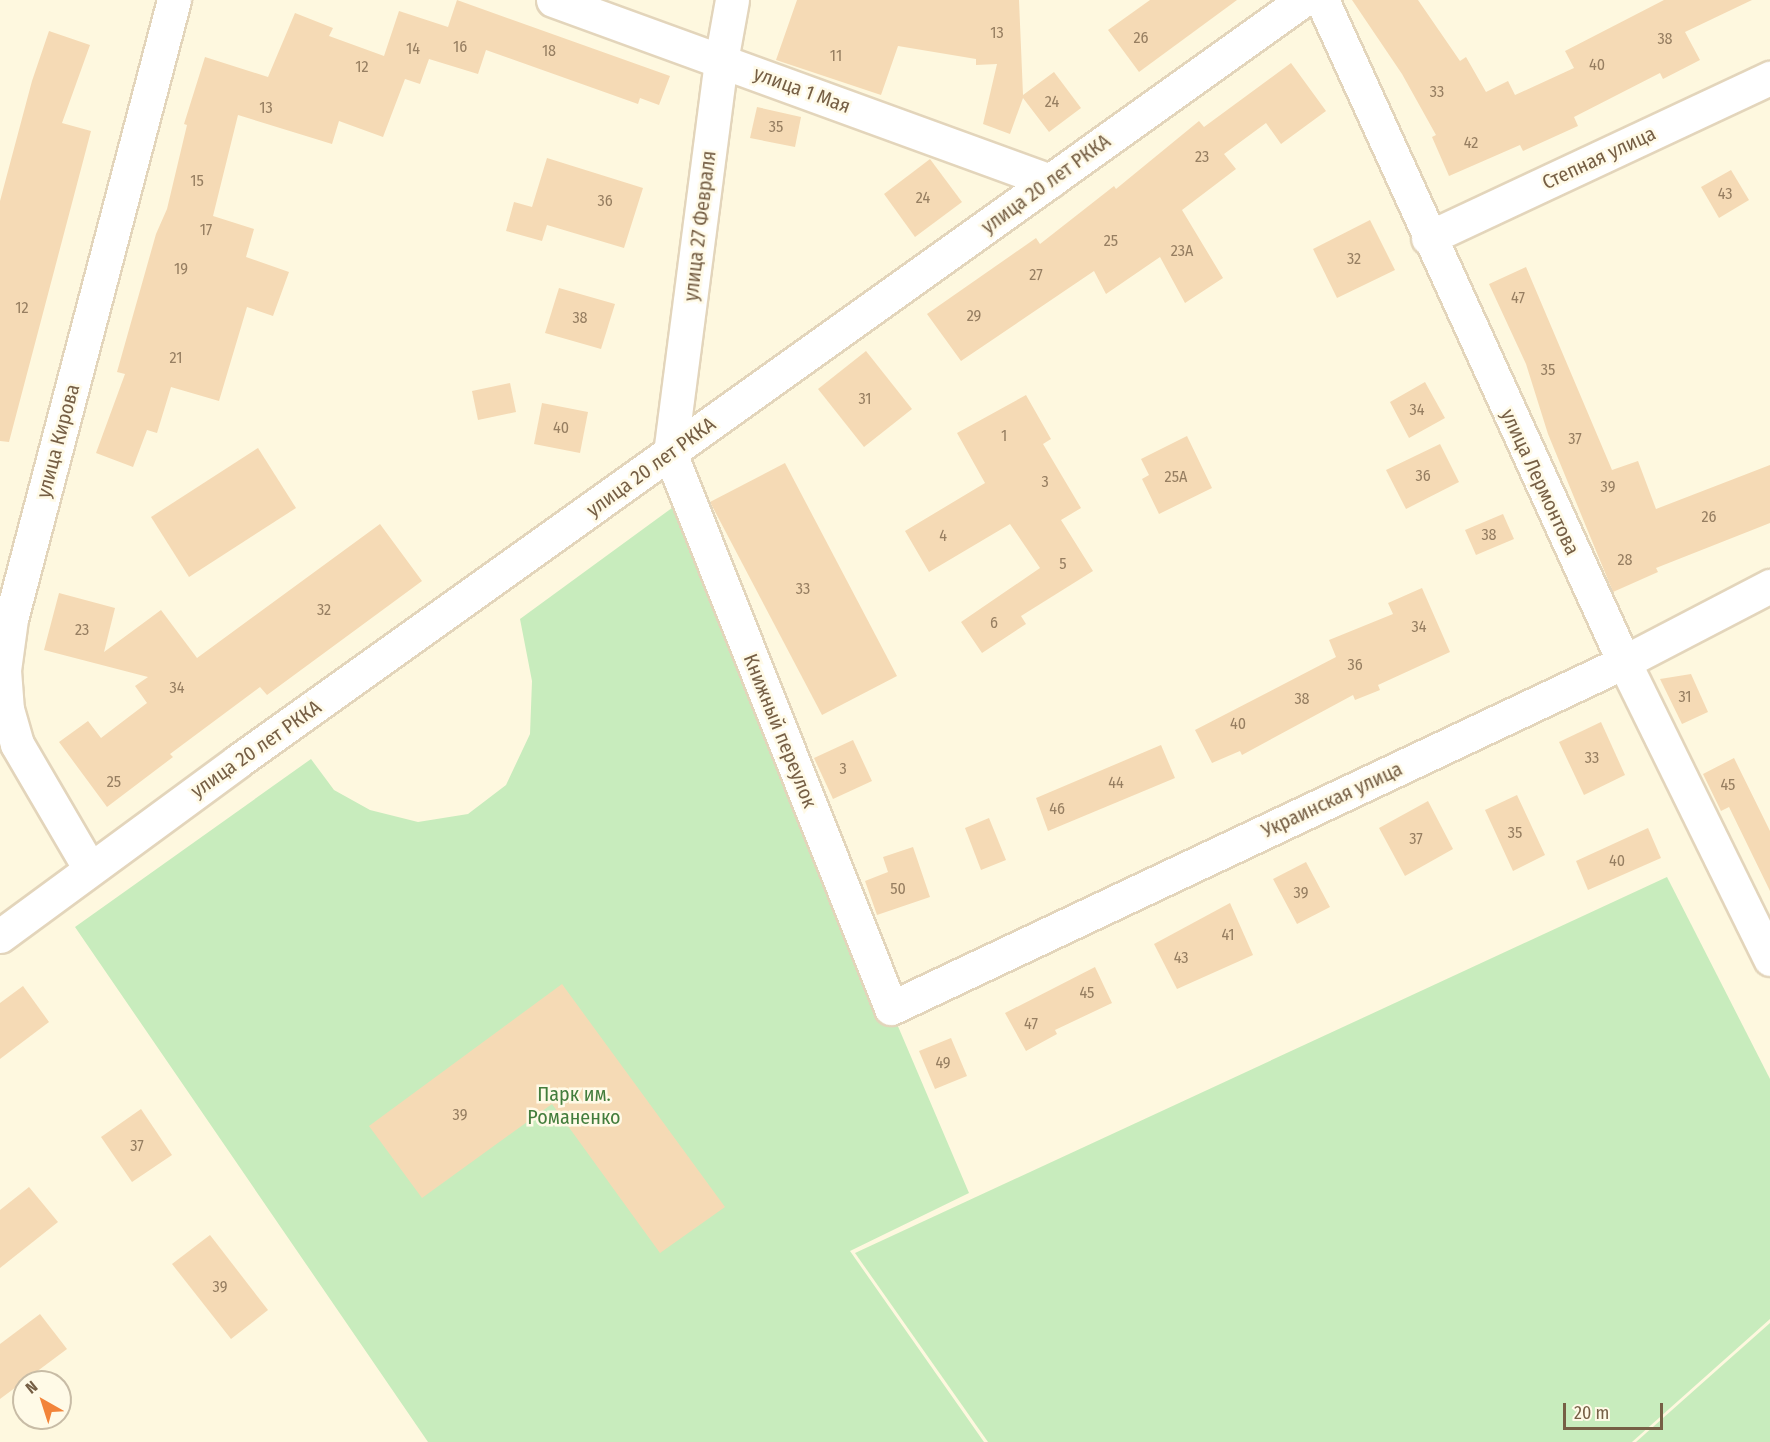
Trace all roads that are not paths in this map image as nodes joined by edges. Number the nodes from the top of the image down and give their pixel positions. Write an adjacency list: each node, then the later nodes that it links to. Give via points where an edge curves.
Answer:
1 (174, 0): 13 (street, улица Кирова, via 11,618 4,670 7,710 17,744)
2 (553, 0): 6 (street, улица 1 Мая)
3 (732, 0): 6 (street, улица 27 Февраля)
4 (1303, 0): 8 (street, улица 20 лет РККА)
5 (1322, 0): 9 (street, улица Лермонтова)
6 (721, 61): 8 (street, улица 1 Мая); 10 (street, улица 27 Февраля)
7 (1770, 78): 9 (street, Степная улица)
8 (1050, 182): 10 (street, улица 20 лет РККА)
9 (1428, 238): 12 (street, улица Лермонтова)
10 (670, 453): 13 (street, улица 20 лет РККА); 16 (street, Книжный переулок)
11 (1770, 586): 12 (street, Украинская улица)
12 (1624, 662): 15 (street, улица Лермонтова); 16 (street, Украинская улица)
13 (90, 869): 14 (street, улица 20 лет РККА)
14 (0, 936)
15 (1770, 958)
16 (891, 1008)

